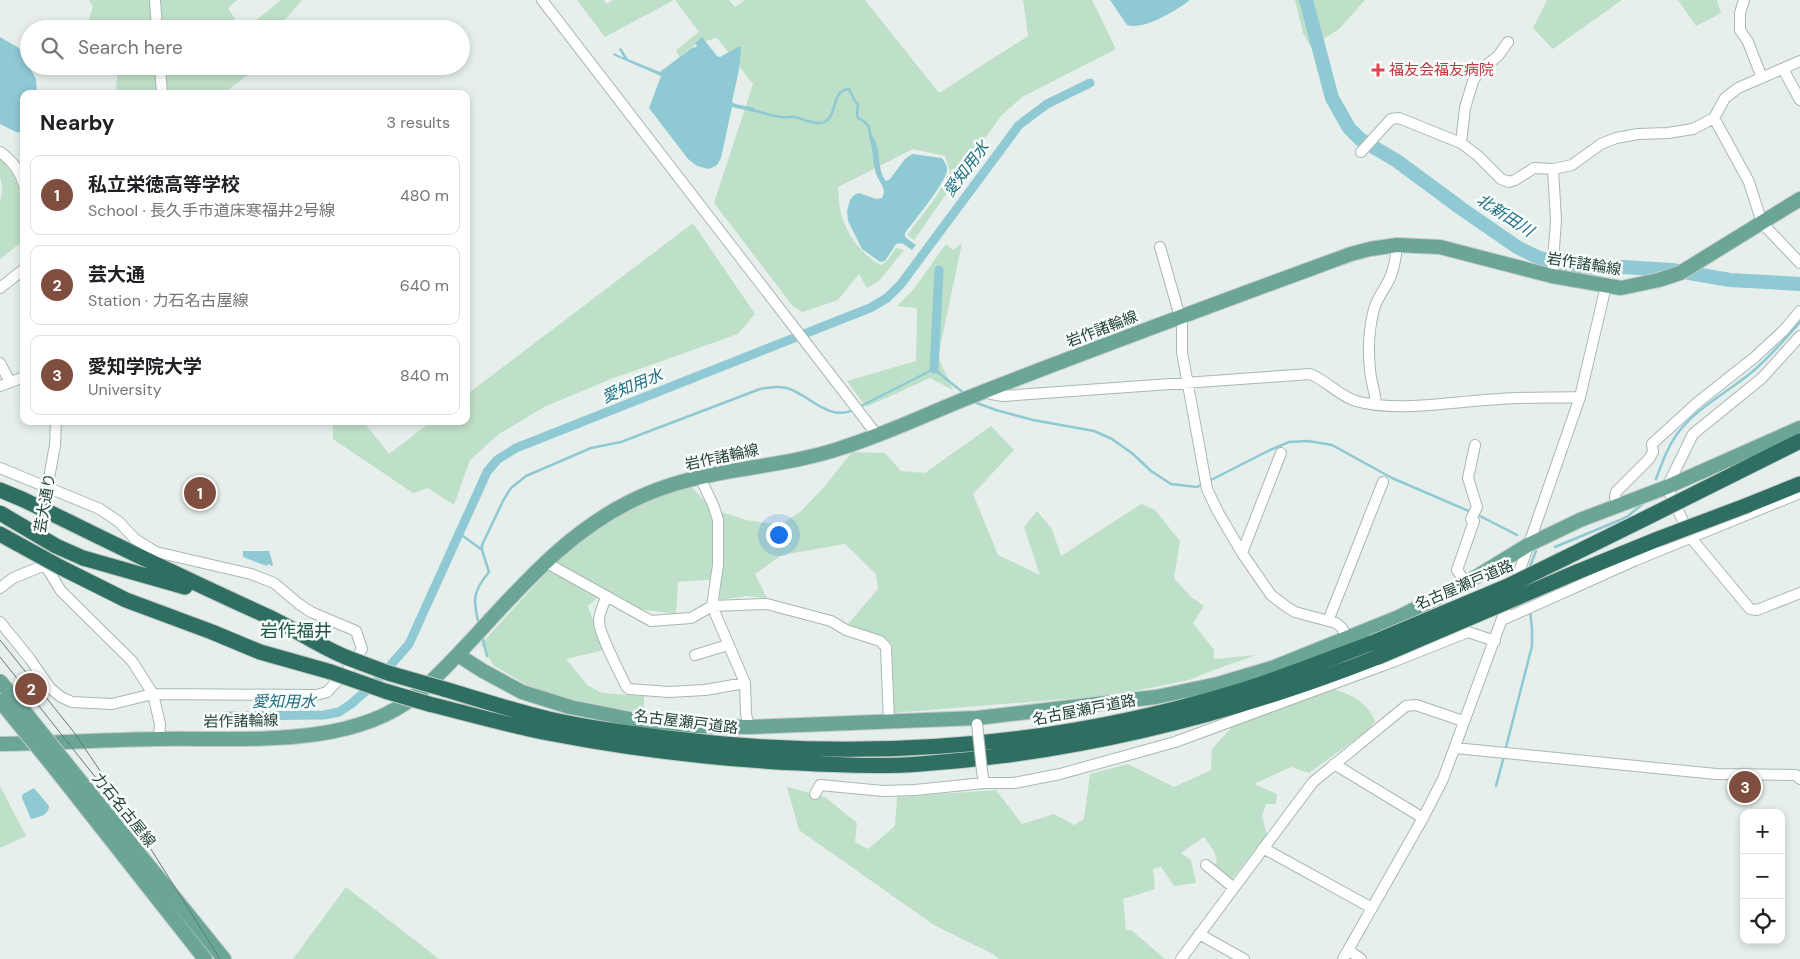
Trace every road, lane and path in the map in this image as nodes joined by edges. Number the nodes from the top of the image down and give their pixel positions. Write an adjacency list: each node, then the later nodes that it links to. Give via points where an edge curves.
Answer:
1 (155, 0): 4 (street)
2 (542, 0): 40 (street)
3 (1744, 0): 9 (street, via 1740,30)
4 (156, 20)
5 (1508, 42): 13 (street, via 1498,56 1480,70 1473,82 1465,108)
6 (1800, 61): 7 (street)
7 (1783, 70): 9 (street); 11 (street)
8 (161, 75): 10 (street)
9 (1762, 78): 12 (street, via 1738,88 1725,98)
10 (162, 90)
11 (1800, 100)
12 (1714, 118): 16 (street, via 1693,129 1616,138 1601,144 1572,165); 19 (street, via 1749,182)
13 (1461, 143): 14 (street, via 1396,118 1391,119); 16 (street, via 1501,179 1509,182 1534,168)
14 (1363, 150)
15 (0, 152): 17 (street)
16 (1553, 169): 23 (street, via 1556,220)
17 (20, 174)
18 (1800, 199): 19 (main road, 岩作諸輪線)
19 (1762, 223): 22 (street); 25 (main road, 岩作諸輪線, via 1680,273 1633,286)
20 (1397, 245): 23 (main road, 岩作諸輪線, via 1440,247); 28 (main road, 岩作諸輪線, via 1351,254); 37 (street, via 1391,276 1376,302 1372,318 1369,350)
21 (1160, 247): 28 (street)
22 (1800, 263)
23 (1553, 266): 25 (main road, 岩作諸輪線)
24 (20, 272): 26 (street)
25 (1606, 286): 36 (street)
26 (0, 288)
27 (1800, 312): 52 (street, via 1755,357 1652,444 1653,452 1649,459 1616,492)
28 (1179, 317): 33 (street); 35 (main road, 岩作諸輪線)
29 (1800, 336): 48 (street, via 1762,378 1693,434)
30 (0, 363): 32 (street)
31 (20, 378): 32 (street)
32 (10, 382): 34 (street)
33 (1188, 383): 35 (street, via 1003,396); 37 (street, via 1310,374 1350,399); 58 (street, via 1207,489)
34 (0, 386)
35 (981, 392): 40 (main road, 岩作諸輪線)
36 (1580, 397): 37 (street, via 1413,406); 57 (street)
37 (1376, 404)
38 (56, 425): 49 (street, 芸大通り, via 56,445)
39 (1800, 428): 48 (main road)
40 (877, 435): 45 (main road, 岩作諸輪線, via 841,449)
41 (1800, 441): 75 (highway, 名古屋瀬戸道路, bridge)
42 (1475, 445): 62 (street, via 1468,478 1476,502 1471,519 1474,521 1457,566)
43 (1281, 453): 58 (street)
44 (0, 468): 49 (street)
45 (700, 477): 60 (main road, 岩作諸輪線, via 671,484 617,507 572,537); 67 (street, via 718,520 718,565)
46 (1383, 482): 69 (street)
47 (1800, 484): 75 (highway, 名古屋瀬戸道路, bridge)
48 (1667, 487): 52 (main road); 56 (street)
49 (47, 488): 61 (street, 芸大通り, via 38,539); 80 (street, via 100,509 156,552 226,567 274,583 311,612 356,631 362,649 327,692 316,695)
50 (0, 490): 66 (highway, bridge)
51 (1800, 493): 56 (street)
52 (1618, 506): 57 (main road)
53 (0, 513): 59 (highway, bridge)
54 (0, 521): 59 (highway)
55 (0, 534): 71 (highway, bridge, via 126,600)
56 (1691, 538): 64 (street, via 1750,609 1757,610); 68 (street)
57 (1528, 545): 62 (main road); 68 (street)
58 (1242, 552): 69 (street, via 1280,602 1296,612)
59 (81, 562): 66 (highway); 71 (highway)
60 (545, 562): 65 (street); 76 (main road, 岩作諸輪線)
61 (45, 565): 63 (street, via 14,578); 80 (street, 芸大通り, via 61,591 132,661)
62 (1466, 583): 72 (main road, via 1400,617)
63 (0, 588)
64 (1800, 594)
65 (606, 598): 67 (street, via 651,621 691,618); 79 (street, via 599,624 630,689 669,692)
66 (226, 599): 75 (highway, 名古屋瀬戸道路, bridge, via 284,625 330,651 388,673 549,719 613,731 764,748 917,749 1025,738 1120,722 1234,693)
67 (712, 606): 74 (street); 84 (street, via 767,604 831,622 880,641 886,647)
68 (1502, 620): 73 (street)
69 (1328, 621): 72 (street, via 1339,624)
70 (0, 622): 80 (street, via 50,688 61,696 77,703 105,704)
71 (212, 632): 75 (highway, 名古屋瀬戸道路, bridge, via 260,652 328,670 429,704 547,733 693,755 839,765 919,764 1028,752 1124,736 1238,706 1313,681)
72 (1347, 638): 83 (main road, via 1272,668 1204,687 1156,697)
73 (1495, 641): 82 (street); 92 (street, via 1468,632 1175,742 1060,774 1014,783)
74 (728, 645): 77 (street); 79 (street)
75 (1375, 650)
76 (458, 655): 85 (main road, via 522,692 570,708 635,720); 86 (main road, 岩作諸輪線, via 414,696 387,714 358,725 318,734 268,738)
77 (695, 655)
78 (0, 681): 90 (main road, 力石名古屋線, bridge)
79 (745, 683): 85 (street)
80 (153, 694): 86 (street, 芸大通り, via 160,724)
81 (0, 701): 90 (main road, 力石名古屋線, bridge)
82 (1463, 720): 88 (street); 89 (street, via 1416,705 1406,706)
83 (977, 721): 84 (main road); 92 (street, bridge)
84 (889, 722): 85 (main road)
85 (749, 727)
86 (159, 739): 87 (main road, 岩作諸輪線)
87 (0, 744)
88 (1455, 748): 91 (street, via 1716,774 1796,775); 95 (street)
89 (1334, 764): 95 (street); 96 (street, via 1312,782)
90 (60, 766): 94 (main road, 力石名古屋線)
91 (1800, 779)
92 (984, 783): 93 (street, via 883,791 820,785)
93 (815, 794)
94 (91, 805): 102 (main road, 力石名古屋線); 103 (main road, 力石名古屋線)
95 (1423, 818): 99 (street)
96 (1263, 848): 98 (street); 99 (street)
97 (1206, 865): 98 (street)
98 (1234, 888): 100 (street)
99 (1372, 908): 101 (street)
100 (1199, 934): 104 (street); 105 (street)
101 (1346, 955): 106 (street)
102 (205, 959)
103 (224, 959)
104 (1180, 959)
105 (1244, 959)
106 (1361, 959)

